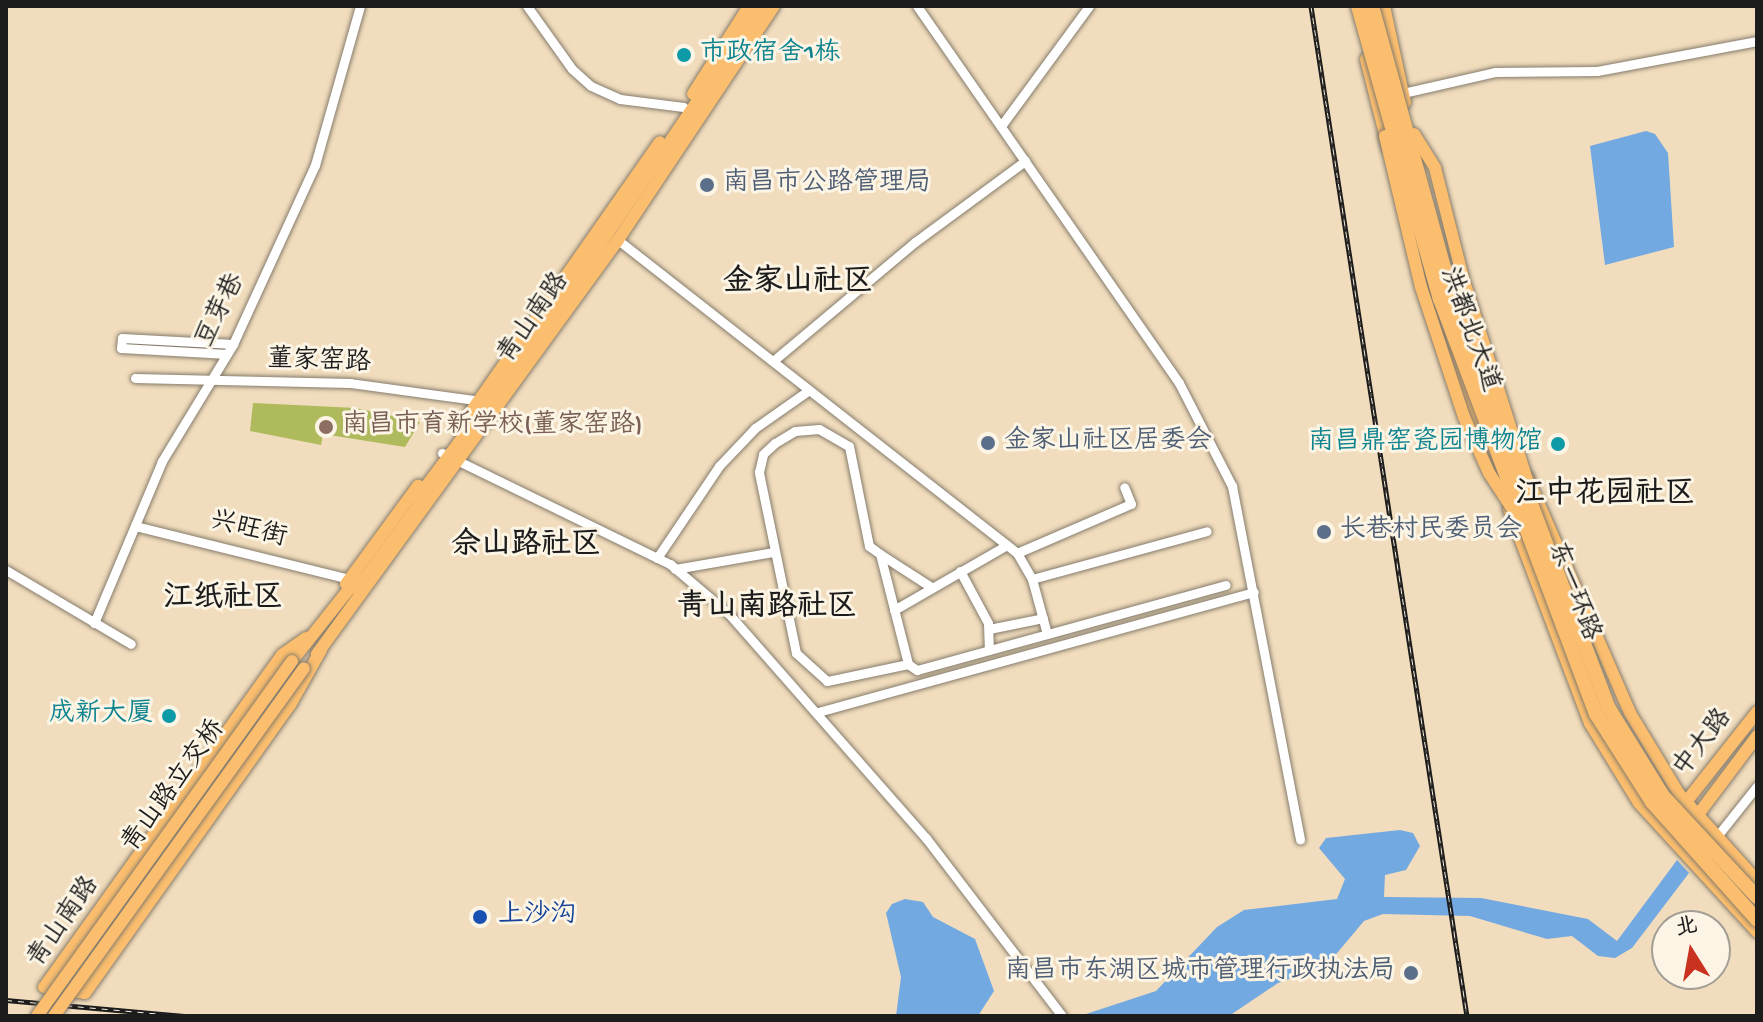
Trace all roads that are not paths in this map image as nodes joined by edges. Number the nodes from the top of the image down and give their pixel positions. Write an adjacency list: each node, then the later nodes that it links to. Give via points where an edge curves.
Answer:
1 (360, 6): 20 (street, 豆芽巷, via 315,165)
2 (527, 6): 14 (street, via 572,69 591,86 620,99)
3 (749, 6): 14 (main road, 青山南路)
4 (763, 6): 26 (main road, via 667,157)
5 (774, 6): 19 (main road, 青山南路)
6 (917, 6): 15 (street)
7 (1089, 6): 15 (street)
8 (1352, 6): 17 (main road, 洪都北大道)
9 (1358, 6): 30 (highway, 东一环路, bridge, via 1440,299)
10 (1372, 6): 29 (highway, 东一环路, bridge, via 1451,293)
11 (1384, 6): 13 (main road, 洪都北大道)
12 (1757, 41): 13 (street, via 1597,71 1495,72)
13 (1403, 93): 16 (main road, 洪都北大道)
14 (684, 107): 26 (main road, 青山南路)
15 (1001, 126): 18 (street)
16 (1414, 134): 29 (main road, bridge, via 1435,168); 62 (main road, 洪都北大道, via 1460,303 1522,466 1611,674)
17 (1385, 136): 30 (main road, bridge, via 1421,287 1464,417 1489,473); 66 (main road, 洪都北大道, via 1429,295 1570,679 1639,803)
18 (1025, 161): 22 (street, via 915,242); 45 (street, via 1179,383 1232,486)
19 (618, 240): 22 (street); 26 (main road, 青山南路)
20 (233, 344): 21 (street, 豆芽巷); 21 (street, via 122,338 121,348)
21 (227, 354): 24 (street, 豆芽巷)
22 (773, 361): 25 (street)
23 (135, 378): 24 (street, 董家窑路)
24 (209, 382): 26 (street, 董家窑路, via 350,383); 31 (street, 豆芽巷, via 162,461)
25 (809, 390): 33 (street); 37 (street, via 755,428 719,466)
26 (490, 403): 27 (main road, 青山南路); 27 (main road, 青山南路)
27 (450, 458): 37 (street); 41 (main road, 青山南路); 53 (main road, 青山南路); 56 (main road)
28 (1124, 487): 35 (street, via 1131,504)
29 (1533, 507): 68 (highway, 东一环路, bridge, via 1581,640 1633,755 1663,796)
30 (1519, 520): 69 (highway, 东一环路, bridge, via 1567,648 1621,761)
31 (135, 526): 41 (street, 兴旺街); 48 (street, 豆芽巷)
32 (1207, 531): 42 (street)
33 (1007, 545): 35 (street); 40 (street)
34 (773, 552): 36 (street, via 760,492 763,454 795,431 819,429 849,446 869,546); 38 (street); 55 (street, via 796,653 810,671 827,681)
35 (1017, 553): 42 (street)
36 (880, 554): 44 (street); 46 (street)
37 (657, 558): 38 (street)
38 (675, 569): 58 (street, via 729,614)
39 (6, 570): 48 (street)
40 (960, 571): 44 (street); 49 (street)
41 (349, 579): 51 (main road, 青山南路)
42 (1032, 579): 47 (street)
43 (1225, 585): 50 (street)
44 (931, 587): 46 (street)
45 (1254, 592): 57 (street); 65 (street)
46 (894, 610): 55 (street)
47 (1043, 618): 49 (street); 50 (street)
48 (94, 623): 52 (street)
49 (989, 629): 54 (street)
50 (1047, 634): 54 (street)
51 (306, 638): 53 (main road, 青山南路, via 282,655 44,987 85,993 290,705); 56 (main road, 青山南路)
52 (131, 644)
53 (321, 650): 56 (main road, 青山南路)
54 (989, 650): 55 (street, via 917,670)
55 (908, 664): 57 (street)
56 (298, 665): 72 (main road, 青山路立交桥, bridge); 73 (main road, 青山路立交桥, bridge)
57 (914, 684): 58 (street)
58 (818, 712): 71 (street, via 926,838)
59 (1757, 712): 62 (main road, 中大路)
60 (1757, 736): 63 (main road, 中大路)
61 (1757, 786): 64 (street)
62 (1686, 802): 63 (main road, 洪都北大道)
63 (1697, 816): 64 (main road, 洪都北大道)
64 (1717, 837): 66 (street); 67 (main road, 洪都北大道)
65 (1300, 840)
66 (1694, 863): 70 (main road, 洪都北大道)
67 (1757, 881)
68 (1757, 897)
69 (1757, 920)
70 (1757, 932)
71 (1059, 1012)
72 (37, 1016)
73 (54, 1016)

